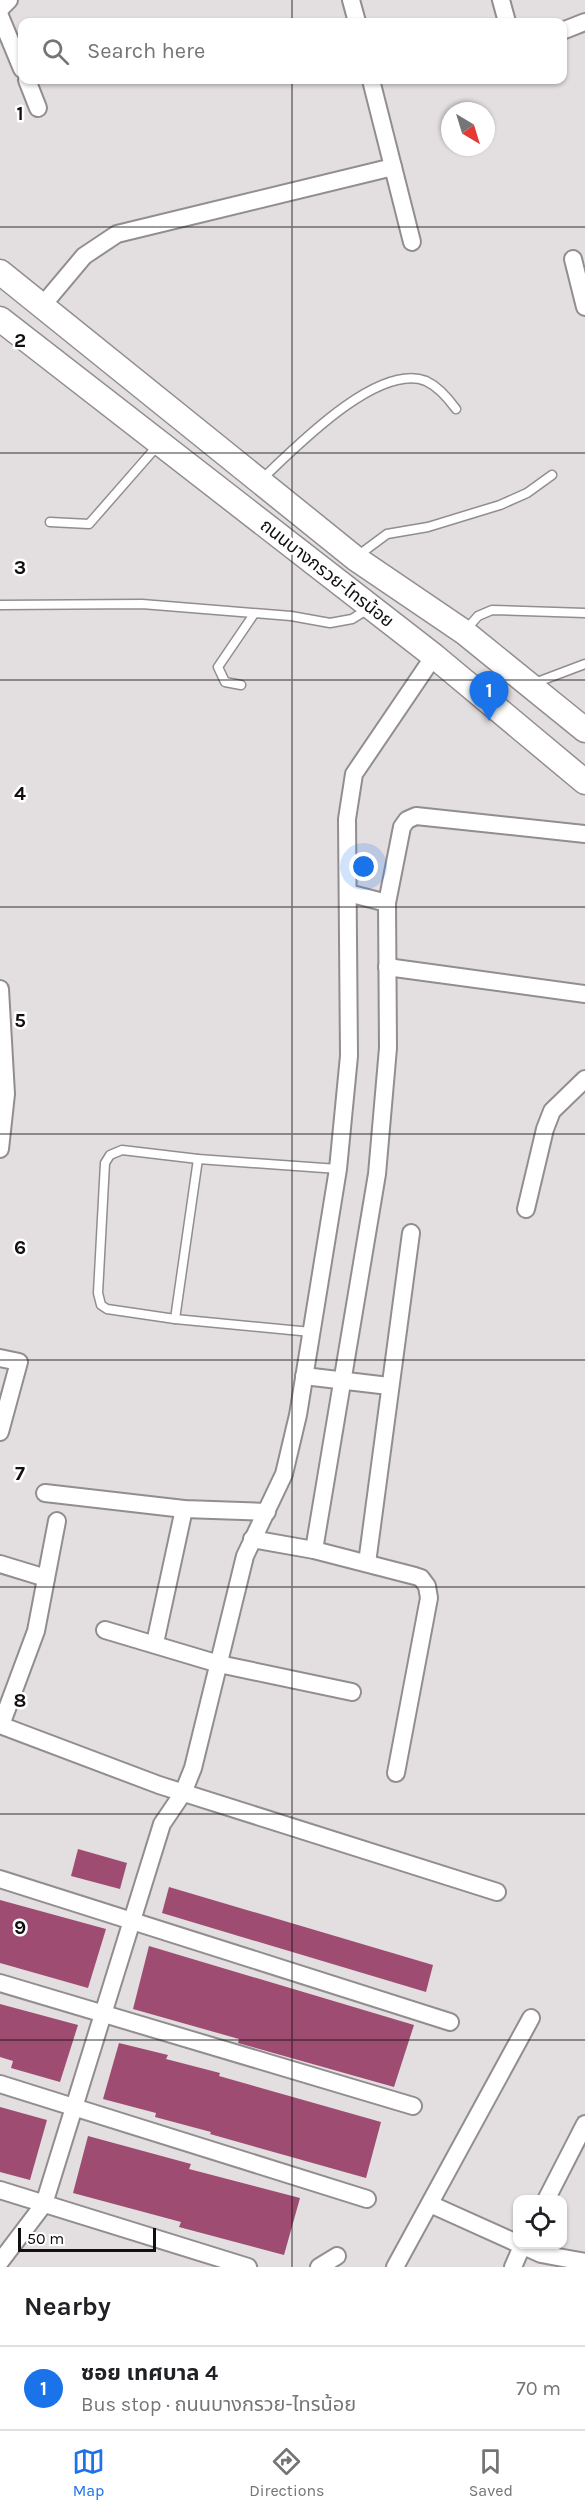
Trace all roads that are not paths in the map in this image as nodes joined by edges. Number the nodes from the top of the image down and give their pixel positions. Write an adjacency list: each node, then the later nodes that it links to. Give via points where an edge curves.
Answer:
1 (9, 0): 4 (street)
2 (351, 0): 6 (street)
3 (501, 0): 7 (street)
4 (0, 9)
5 (0, 16): 10 (street)
6 (356, 18)
7 (506, 18)
8 (585, 22): 9 (street)
9 (567, 29)
10 (18, 59)
11 (29, 84): 13 (street)
12 (372, 84): 14 (street)
13 (38, 108)
14 (393, 167): 15 (street); 18 (street, via 117,234 84,256)
15 (412, 242)
16 (573, 259): 19 (street)
17 (0, 272): 18 (main road, ถนนบางกรวย-ไทรน้อย)
18 (42, 306): 21 (main road, ถนนบางกรวย-ไทรน้อย)
19 (585, 307)
20 (0, 319): 22 (main road, ถนนบางกรวย-ไทรน้อย)
21 (86, 342): 22 (main road); 26 (main road, ถนนบางกรวย-ไทรน้อย)
22 (64, 369): 24 (main road, ถนนบางกรวย-ไทรน้อย)
23 (456, 409): 26 (lane, via 437,387 405,378 344,405)
24 (160, 443): 27 (lane, via 89,524); 30 (main road, ถนนบางกรวย-ไทรน้อย)
25 (552, 475): 28 (lane, via 527,493 500,505 428,527 387,534)
26 (260, 481): 28 (main road, ถนนบางกรวย-ไทรน้อย)
27 (50, 522)
28 (355, 558): 33 (main road, ถนนบางกรวย-ไทรน้อย)
29 (0, 605): 32 (lane, via 142,604)
30 (370, 607): 32 (lane, via 352,619 330,623); 34 (main road, ถนนบางกรวย-ไทรน้อย)
31 (585, 613): 33 (lane, via 492,610 478,616)
32 (254, 614): 37 (lane, via 218,667 225,682)
33 (464, 632): 36 (main road, ถนนบางกรวย-ไทรน้อย)
34 (434, 656): 39 (main road, ถนนบางกรวย-ไทรน้อย); 41 (street, via 354,774 347,819)
35 (585, 664): 36 (lane)
36 (531, 685): 38 (main road, ถนนบางกรวย-ไทรน้อย)
37 (241, 686)
38 (585, 730)
39 (585, 782)
40 (585, 834): 42 (street, via 416,816 402,827)
41 (348, 893): 42 (street); 51 (street, via 349,1056)
42 (387, 903): 43 (street)
43 (387, 967): 45 (street); 58 (street, via 388,1048 376,1174)
44 (0, 989): 46 (street)
45 (585, 994)
46 (1, 1017): 48 (street, via 6,1094)
47 (585, 1079): 52 (street, via 552,1112)
48 (2, 1114): 49 (street)
49 (0, 1149)
50 (198, 1159): 51 (lane); 54 (lane); 54 (lane, via 122,1150 110,1155 105,1163 99,1300 107,1309)
51 (338, 1169): 55 (street)
52 (526, 1209)
53 (411, 1233): 59 (street)
54 (175, 1319): 55 (lane)
55 (311, 1332): 57 (street)
56 (0, 1358): 60 (street, via 19,1362)
57 (304, 1376): 58 (street); 63 (street, via 284,1474)
58 (340, 1381): 59 (street); 66 (street)
59 (389, 1386): 67 (street)
60 (0, 1432)
61 (45, 1493): 62 (street)
62 (184, 1509): 63 (street); 71 (street)
63 (267, 1512): 65 (street)
64 (57, 1521): 69 (street)
65 (252, 1539): 66 (street); 72 (street)
66 (314, 1550): 67 (street)
67 (367, 1563): 75 (street, via 421,1578 429,1598)
68 (0, 1564): 69 (street)
69 (46, 1578): 74 (street, via 36,1631)
70 (105, 1630): 71 (street)
71 (155, 1643): 72 (street)
72 (219, 1664): 73 (street); 76 (street)
73 (352, 1692)
74 (0, 1725): 76 (street)
75 (396, 1773)
76 (183, 1793): 78 (street); 79 (street, via 162,1824)
77 (0, 1879): 79 (street)
78 (496, 1892)
79 (132, 1921): 81 (street); 83 (street)
80 (0, 1983): 81 (street)
81 (103, 2014): 85 (street); 86 (street)
82 (531, 2018): 92 (street)
83 (450, 2022)
84 (0, 2084): 86 (street)
85 (413, 2106)
86 (74, 2108): 90 (street); 91 (street)
87 (585, 2124): 89 (street)
88 (0, 2190): 91 (street)
89 (548, 2195)
90 (367, 2199)
91 (44, 2204): 97 (street); 99 (street)
92 (430, 2204): 93 (street); 101 (street)
93 (513, 2241)
94 (522, 2249): 102 (street)
95 (530, 2249): 98 (street)
96 (337, 2256): 100 (street)
97 (0, 2262)
98 (585, 2262)
99 (248, 2267)
100 (319, 2267)
101 (395, 2267)
102 (513, 2267)

